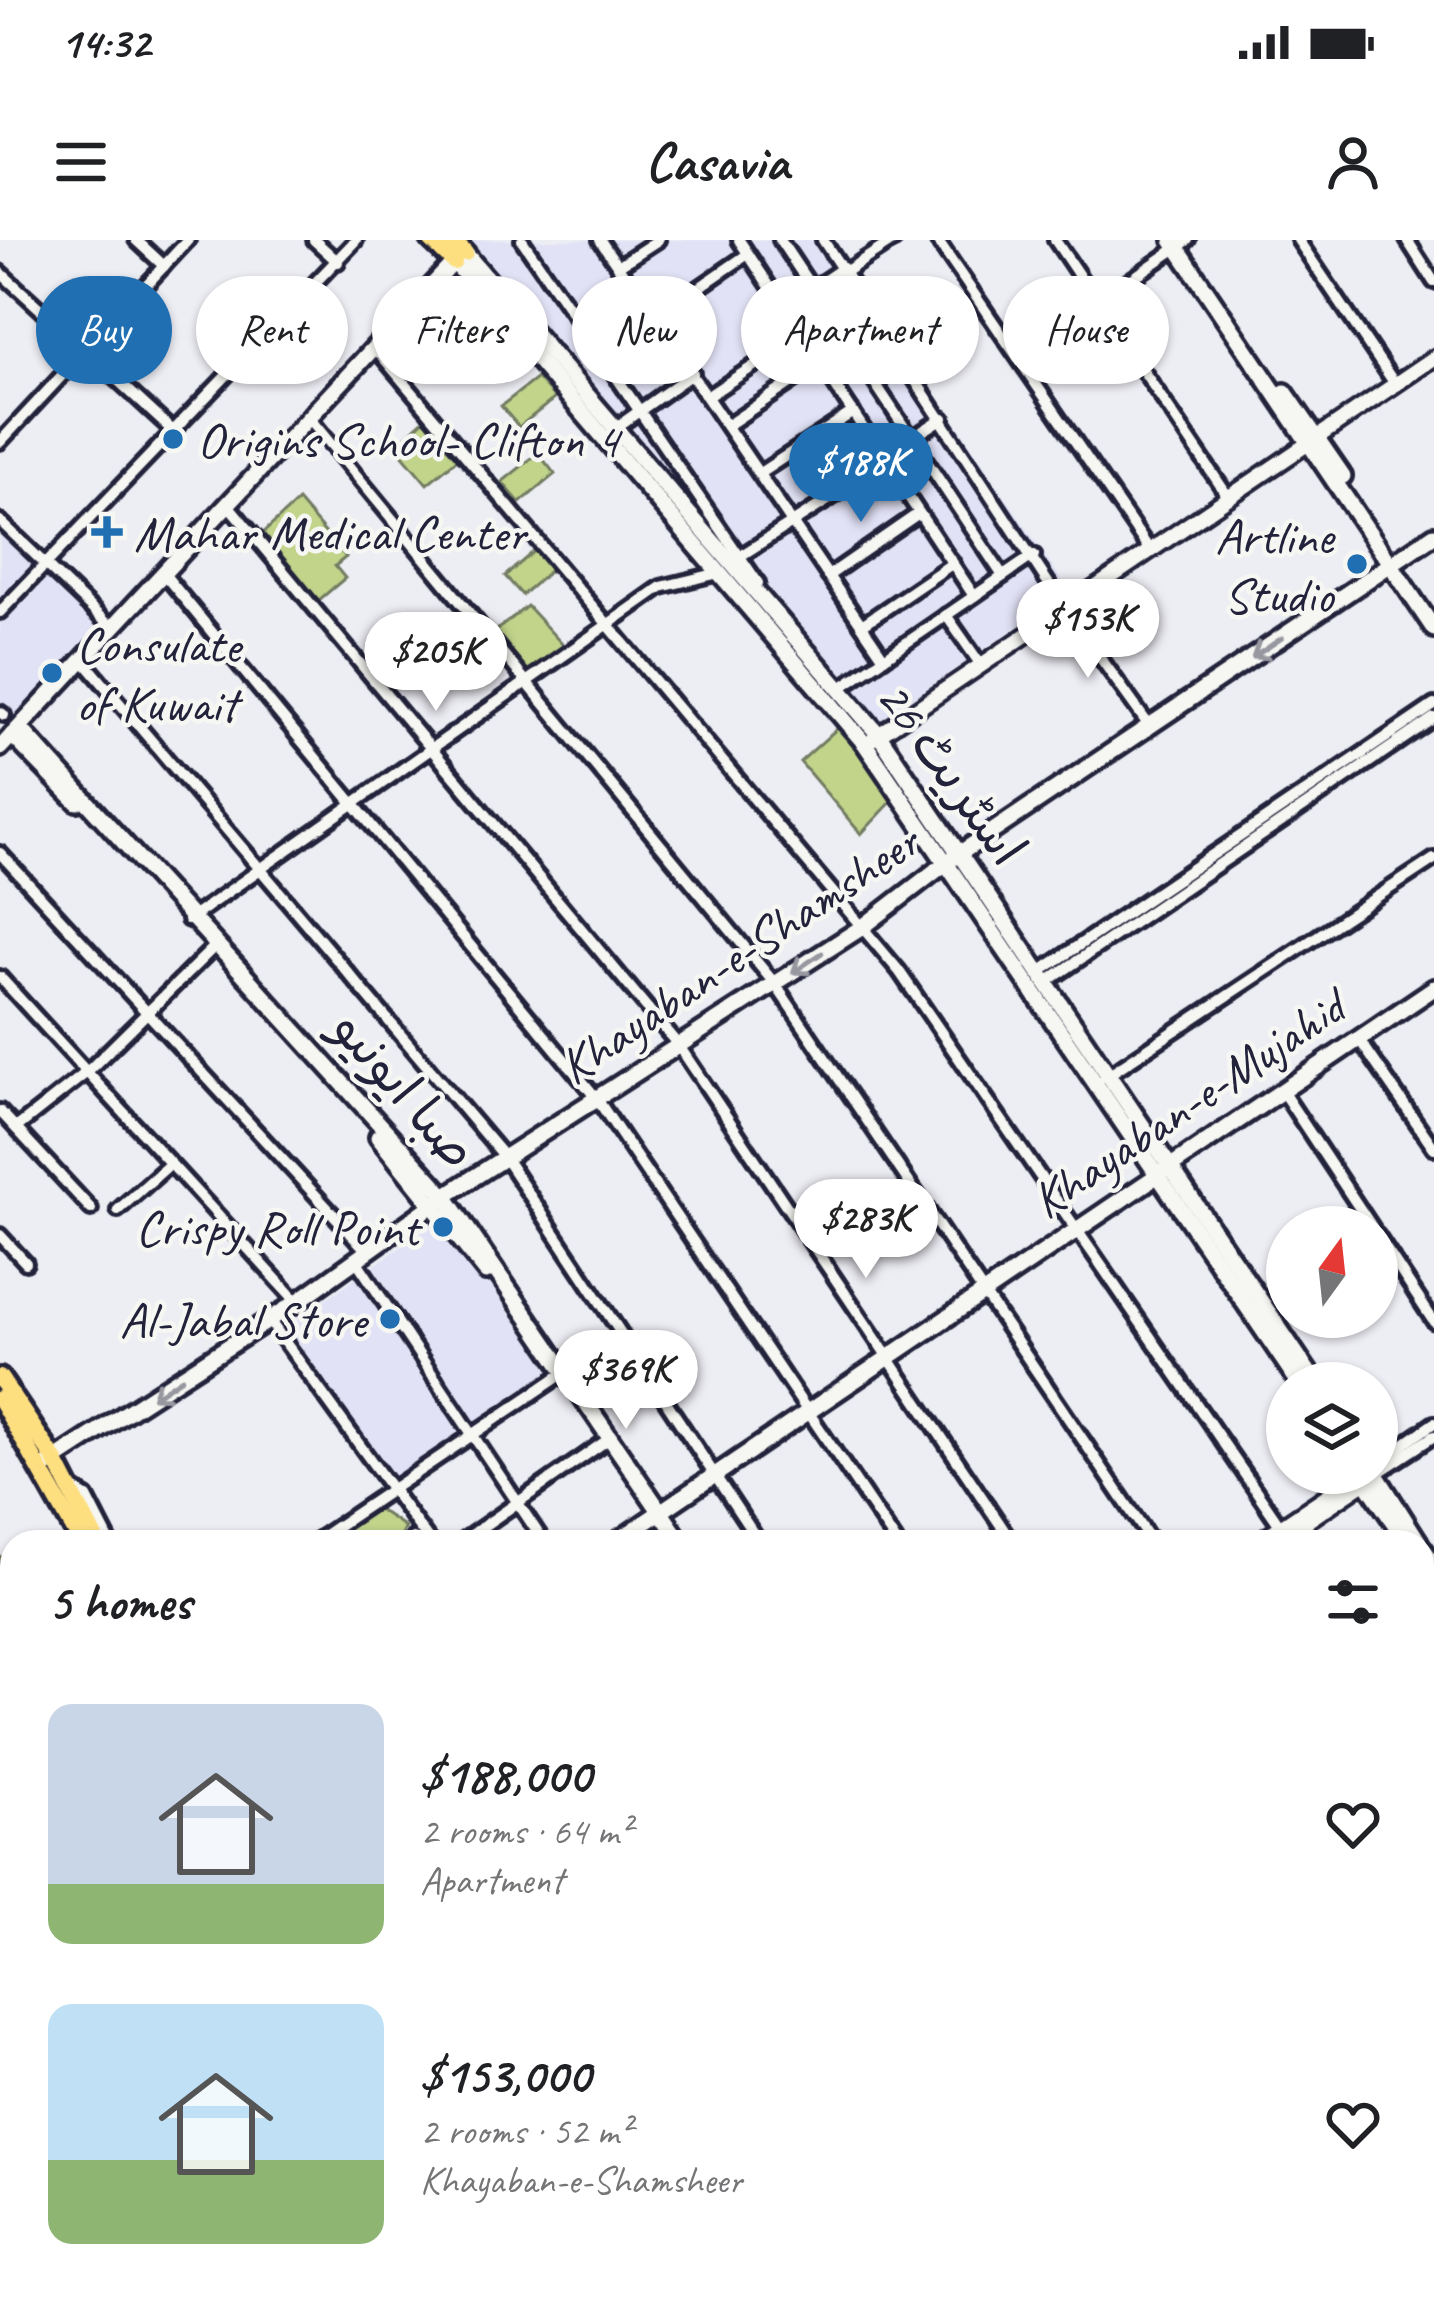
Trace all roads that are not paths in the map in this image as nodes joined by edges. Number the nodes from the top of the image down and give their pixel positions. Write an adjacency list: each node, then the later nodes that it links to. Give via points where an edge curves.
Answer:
1 (136, 240): 21 (street)
2 (188, 240): 21 (street)
3 (314, 240): 20 (street)
4 (356, 240): 20 (street)
5 (431, 240): 18 (main road)
6 (522, 240): 50 (street)
7 (600, 240): 22 (street)
8 (658, 240): 22 (street)
9 (739, 240): 19 (street)
10 (780, 240): 30 (street)
11 (824, 240): 23 (street)
12 (894, 240): 23 (street)
13 (937, 240): 68 (street)
14 (1055, 240): 32 (street)
15 (1298, 240): 48 (street)
16 (1406, 240): 34 (street)
17 (1181, 242): 33 (street); 59 (main road)
18 (456, 248): 26 (main road); 55 (main road, اسٹریٹ 26); 73 (main road, اسٹریٹ 26)
19 (748, 254): 28 (street); 29 (street)
20 (338, 262): 56 (street)
21 (164, 266): 25 (street)
22 (618, 266): 27 (street)
23 (844, 270): 31 (street); 52 (street)
24 (0, 272): 35 (street)
25 (154, 276)
26 (434, 276)
27 (625, 276)
28 (716, 276)
29 (763, 276)
30 (803, 276)
31 (834, 276)
32 (1079, 276)
33 (1134, 276)
34 (1434, 282)
35 (36, 305)
36 (372, 354): 53 (main road)
37 (1434, 358): 48 (street)
38 (741, 375): 49 (street)
39 (51, 384): 57 (street)
40 (121, 384): 56 (street)
41 (405, 384): 82 (street)
42 (678, 384): 50 (street)
43 (700, 384): 49 (street)
44 (789, 384): 54 (street)
45 (834, 384): 51 (street)
46 (875, 384): 58 (street)
47 (1152, 384): 62 (street)
48 (1395, 384): 59 (street)
49 (708, 396): 54 (street)
50 (640, 411): 55 (street); 73 (street)
51 (853, 412): 60 (street); 61 (street)
52 (943, 418): 58 (street); 69 (street)
53 (310, 419): 63 (main road); 89 (street)
54 (728, 425): 61 (street)
55 (614, 429): 73 (main road, اسٹریٹ 26)
56 (173, 431): 71 (street)
57 (2, 435)
58 (911, 438): 60 (street); 76 (street)
59 (1311, 438): 62 (street); 70 (main road)
60 (886, 463): 64 (street); 66 (street)
61 (760, 473): 66 (street)
62 (1227, 495): 68 (street)
63 (229, 506): 74 (main road); 96 (street)
64 (920, 513): 72 (street); 75 (street)
65 (0, 521): 71 (street)
66 (794, 524): 73 (street); 75 (street)
67 (1434, 536): 70 (main road, Khayaban-e-Shamsheer)
68 (1149, 549): 78 (street)
69 (1034, 556): 76 (street); 78 (street)
70 (1395, 562): 79 (main road); 85 (main road); 93 (main road, Khayaban-e-Shamsheer, one-way to 93)
71 (46, 563): 80 (street); 84 (street)
72 (953, 563): 77 (street); 83 (street)
73 (729, 565): 82 (street, via 661,587); 90 (main road, اسٹریٹ 26); 95 (main road, اسٹریٹ 26)
74 (164, 574): 84 (main road); 98 (street)
75 (828, 576): 83 (street)
76 (1003, 576): 77 (street)
77 (974, 596): 81 (street)
78 (1064, 608): 88 (street); 93 (street)
79 (1434, 611)
80 (0, 612)
81 (946, 615): 86 (street); 88 (street)
82 (610, 624): 89 (street); 104 (street)
83 (862, 625): 86 (street)
84 (113, 628): 87 (main road)
85 (1434, 629)
86 (884, 658): 90 (street)
87 (83, 660): 94 (main road); 102 (street)
88 (981, 665): 95 (street)
89 (528, 683): 96 (street); 108 (street)
90 (840, 688): 95 (main road, اسٹریٹ 26)
91 (1434, 705): 106 (street)
92 (1434, 718): 106 (street)
93 (1150, 727): 100 (main road, Khayaban-e-Shamsheer)
94 (16, 731): 97 (main road); 103 (main road, صبا ایونیو)
95 (872, 740): 100 (main road, اسٹریٹ 26)
96 (432, 745): 98 (street); 112 (street)
97 (0, 748)
98 (351, 804): 102 (street); 116 (street)
99 (0, 853): 110 (street)
100 (955, 857): 104 (main road, Khayaban-e-Shamsheer); 106 (main road, اسٹریٹ 26); 114 (main road, اسٹریٹ 26)
101 (1434, 859): 114 (street)
102 (259, 869): 103 (street); 120 (street)
103 (191, 918): 105 (main road, صبا ایونیو); 123 (main road, صبا ایونیو)
104 (864, 926): 108 (main road, Khayaban-e-Shamsheer, one-way to 108); 127 (street)
105 (212, 949): 110 (street); 123 (main road, صبا ایونیو)
106 (1044, 976): 114 (main road, اسٹریٹ 26)
107 (0, 977): 113 (street)
108 (775, 984): 112 (main road, Khayaban-e-Shamsheer); 132 (street)
109 (1434, 988): 111 (main road, Khayaban-e-Mujahid)
110 (148, 1013): 113 (street); 129 (street)
111 (1358, 1039): 115 (main road, Khayaban-e-Mujahid); 119 (street)
112 (679, 1046): 116 (main road, Khayaban-e-Shamsheer); 136 (street)
113 (86, 1072): 118 (street); 121 (street)
114 (1104, 1078): 122 (main road, اسٹریٹ 26)
115 (1282, 1090): 122 (main road, Khayaban-e-Mujahid); 124 (street)
116 (597, 1099): 120 (main road, Khayaban-e-Shamsheer); 142 (street)
117 (0, 1111): 118 (street)
118 (16, 1128): 125 (street)
119 (1434, 1148)
120 (505, 1158): 123 (main road, Khayaban-e-Shamsheer); 151 (street)
121 (170, 1164): 126 (street); 133 (street)
122 (1165, 1169): 127 (main road, Khayaban-e-Mujahid); 137 (main road, اسٹریٹ 26); 138 (main road, اسٹریٹ 26)
123 (440, 1199): 129 (main road, Khayaban-e-Shamsheer); 139 (main road, صبا ایونیو); 158 (main road, صبا ایونیو)
124 (1358, 1206)
125 (91, 1209)
126 (118, 1210)
127 (1079, 1227): 132 (main road, Khayaban-e-Mujahid); 173 (street)
128 (0, 1235): 130 (street)
129 (362, 1256): 133 (main road, Khayaban-e-Shamsheer); 144 (street)
130 (26, 1263)
131 (1398, 1267): 135 (street)
132 (984, 1291): 136 (main road, Khayaban-e-Mujahid); 172 (street)
133 (297, 1302): 134 (main road, Khayaban-e-Shamsheer)
134 (269, 1320): 149 (main road, Khayaban-e-Shamsheer, one-way to 149); 152 (street)
135 (1434, 1322)
136 (888, 1355): 142 (main road, Khayaban-e-Mujahid); 171 (street)
137 (1286, 1362)
138 (1301, 1362)
139 (558, 1377): 144 (street); 146 (main road, صبا ایونیو)
140 (0, 1378): 149 (main road)
141 (0, 1400): 150 (main road)
142 (808, 1409): 151 (main road, Khayaban-e-Mujahid); 170 (street)
143 (1434, 1424): 147 (street)
144 (471, 1435): 152 (street); 157 (street)
145 (1434, 1436): 148 (street)
146 (603, 1443): 157 (street); 158 (main road, صبا ایونیو)
147 (1398, 1449)
148 (1398, 1457)
149 (55, 1460): 150 (main road, Khayaban-e-Shamsheer); 153 (main road)
150 (37, 1471): 153 (main road)
151 (715, 1474): 158 (main road, Khayaban-e-Mujahid); 169 (street)
152 (393, 1489): 162 (street); 163 (street)
153 (61, 1490): 159 (main road); 160 (main road); 161 (street, via 87,1497)
154 (1339, 1494): 174 (street)
155 (1378, 1494): 175 (main road)
156 (1381, 1494): 176 (main road)
157 (517, 1503): 164 (street); 165 (street)
158 (656, 1514): 166 (main road, Khayaban-e-Mujahid); 167 (main road, صبا ایونیو); 168 (main road, صبا ایونیو)
159 (76, 1530)
160 (89, 1530)
161 (104, 1530)
162 (332, 1530)
163 (422, 1530)
164 (478, 1530)
165 (536, 1530)
166 (633, 1530)
167 (663, 1530)
168 (670, 1530)
169 (751, 1530)
170 (888, 1530)
171 (1004, 1530)
172 (1144, 1530)
173 (1278, 1530)
174 (1287, 1530)
175 (1400, 1530)
176 (1409, 1530)

